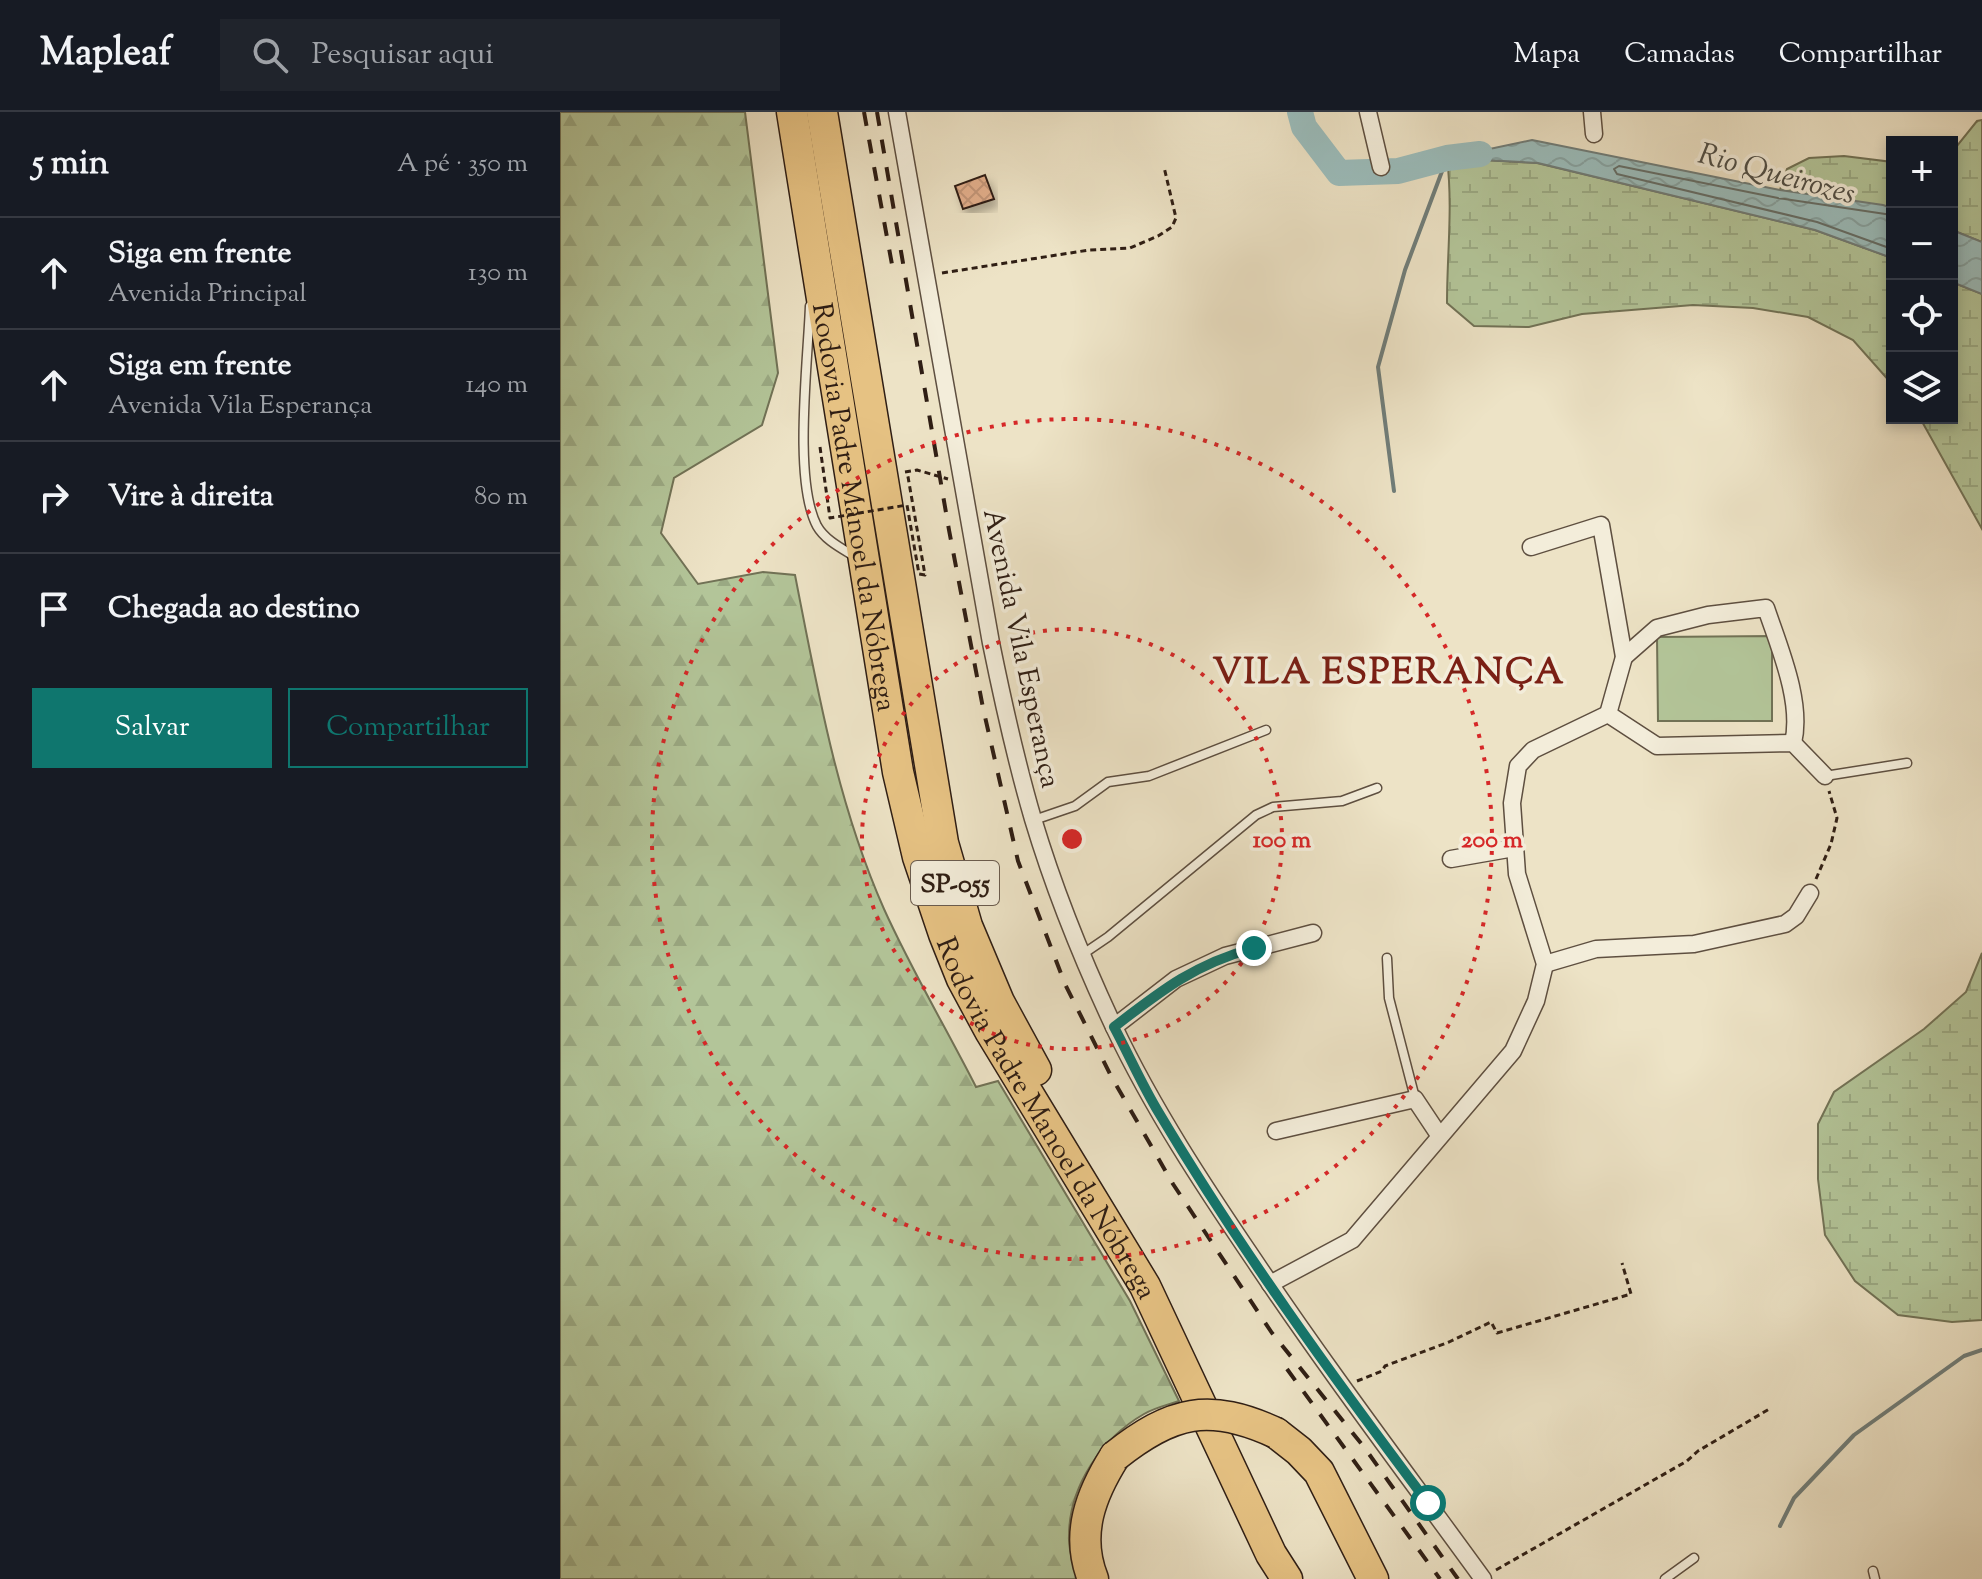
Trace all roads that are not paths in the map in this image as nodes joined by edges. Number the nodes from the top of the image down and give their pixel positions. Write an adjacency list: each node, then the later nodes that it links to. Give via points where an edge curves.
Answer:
1 (792, 112): 8 (highway, Rodovia Padre Manoel da Nóbrega / SP-055)
2 (822, 112): 35 (highway, SP-055, via 894,474 943,843 967,926 1036,1071 1154,1265)
3 (897, 112): 18 (street, Avenida Vila Esperança, via 991,643)
4 (1368, 112): 7 (street)
5 (1592, 112): 6 (street)
6 (1594, 134)
7 (1381, 167)
8 (813, 246): 10 (highway, Rodovia Padre Manoel da Nóbrega / SP-055); 10 (lane, via 805,420 809,507 818,529)
9 (1531, 547): 11 (street, via 1601,525)
10 (864, 562): 32 (highway, Rodovia Padre Manoel da Nóbrega / SP-055, via 898,772 918,857 962,979 1145,1286)
11 (1624, 657): 12 (street); 14 (street, via 1657,628 1766,608 1789,677 1797,730)
12 (1608, 714): 14 (street, via 1657,746); 19 (street, via 1533,750 1518,766 1512,803)
13 (1266, 730): 18 (lane, via 1149,776 1108,782 1075,806)
14 (1793, 743): 16 (street)
15 (1907, 763): 16 (lane)
16 (1825, 776)
17 (1377, 788): 23 (lane, via 1342,801 1273,807 1256,815)
18 (1033, 820): 23 (street, Avenida Vila Esperança)
19 (1514, 848): 20 (street); 25 (street)
20 (1451, 859)
21 (1810, 893): 25 (street, via 1785,924 1694,944 1596,949)
22 (1313, 933): 26 (street, via 1225,956 1176,979)
23 (1083, 954): 26 (street, Avenida Vila Esperança)
24 (1387, 958): 27 (lane, via 1389,998)
25 (1545, 964): 29 (street, via 1536,1001 1513,1051)
26 (1114, 1027): 30 (street, Avenida Vila Esperança, via 1157,1110)
27 (1415, 1099): 28 (street); 29 (street)
28 (1276, 1131)
29 (1439, 1135): 30 (street, via 1352,1240)
30 (1270, 1284): 33 (street, Avenida Vila Esperança)
31 (1694, 1558): 37 (lane)
32 (1280, 1571)
33 (1483, 1578)
34 (1093, 1579): 36 (highway, bridge, via 1085,1537 1090,1502 1115,1456 1170,1421 1216,1415 1257,1424 1299,1451 1319,1472)
35 (1307, 1579)
36 (1373, 1579)
37 (1665, 1579)

